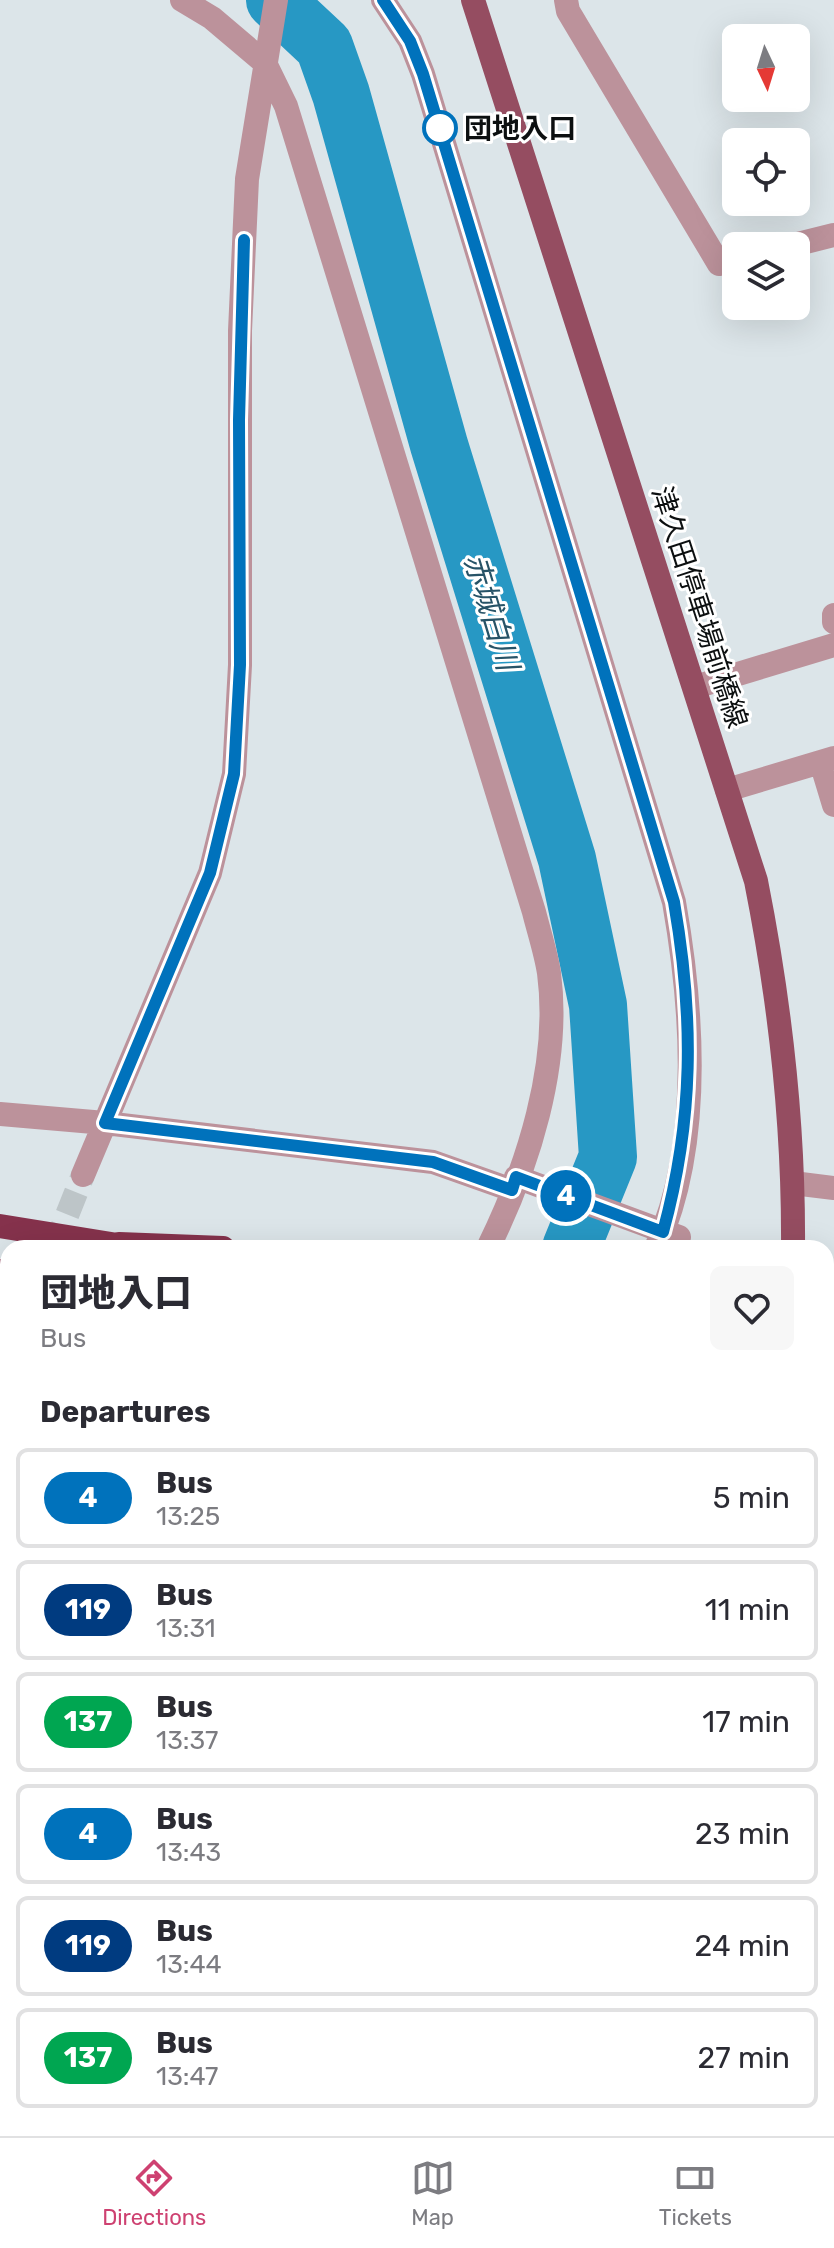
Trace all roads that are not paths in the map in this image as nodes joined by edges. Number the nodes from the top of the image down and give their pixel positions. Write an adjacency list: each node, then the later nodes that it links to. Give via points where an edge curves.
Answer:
1 (182, 0): 6 (street)
2 (276, 0): 6 (street)
3 (383, 0): 24 (street, via 410,41 423,74 674,902 687,974 691,1039 679,1175)
4 (473, 0): 13 (main road, 津久田停車場前橋線)
5 (566, 0): 9 (street)
6 (265, 63): 18 (street, via 247,179 240,331 240,665 234,774 210,873); 20 (street, via 286,106 549,974 549,1053)
7 (834, 235): 8 (street)
8 (810, 241)
9 (722, 263)
10 (834, 615): 11 (street)
11 (834, 622)
12 (834, 645): 13 (street)
13 (695, 687): 15 (main road, 津久田停車場前橋線)
14 (827, 760): 15 (street); 16 (street)
15 (727, 790): 21 (main road, 津久田停車場前橋線, via 756,881 777,988)
16 (834, 805)
17 (0, 1114): 18 (street)
18 (105, 1123): 19 (street); 20 (street, via 433,1162)
19 (83, 1175)
20 (520, 1183): 24 (street); 26 (street)
21 (793, 1183): 22 (street); 27 (main road, 津久田停車場前橋線)
22 (834, 1188)
23 (0, 1226): 25 (highway)
24 (662, 1239)
25 (83, 1240)
26 (492, 1240)
27 (793, 1240)

